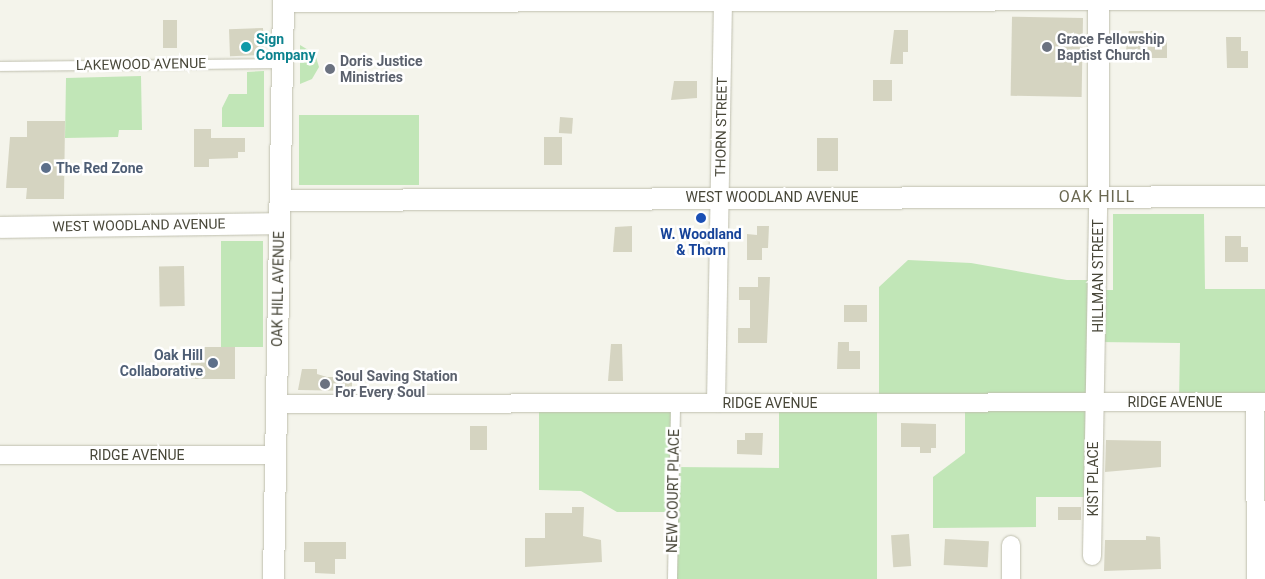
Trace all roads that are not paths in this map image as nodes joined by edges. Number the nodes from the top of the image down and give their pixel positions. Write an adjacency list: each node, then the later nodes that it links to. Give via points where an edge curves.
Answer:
1 (1098, 0): 2 (street); 3 (street); 7 (street, HILLMAN STREET)
2 (723, 1): 4 (street); 9 (street, THORN STREET)
3 (1265, 1)
4 (283, 2): 5 (street, OAK HILL AVENUE)
5 (281, 63): 6 (lane, LAKEWOOD AVENUE); 10 (street, OAK HILL AVENUE)
6 (0, 66)
7 (1098, 196): 8 (street, WEST WOODLAND AVENUE); 9 (street, WEST WOODLAND AVENUE); 13 (street, HILLMAN STREET)
8 (1265, 196)
9 (720, 197): 10 (street, WEST WOODLAND AVENUE); 16 (street, THORN STREET)
10 (280, 200): 11 (street, OAK HILL AVENUE)
11 (279, 223): 12 (street, WEST WOODLAND AVENUE); 17 (street, OAK HILL AVENUE)
12 (0, 227)
13 (1095, 402): 14 (street, RIDGE AVENUE); 16 (street, RIDGE AVENUE); 21 (street, KIST PLACE)
14 (1260, 402): 25 (street)
15 (675, 403): 16 (street, RIDGE AVENUE); 17 (street, RIDGE AVENUE); 23 (lane, NEW COURT PLACE)
16 (716, 403)
17 (276, 404): 19 (street, OAK HILL AVENUE)
18 (0, 455): 19 (street, RIDGE AVENUE)
19 (275, 455): 22 (street, OAK HILL AVENUE)
20 (1011, 545): 24 (street)
21 (1092, 556)
22 (273, 579)
23 (672, 579)
24 (1011, 579)
25 (1256, 579)

